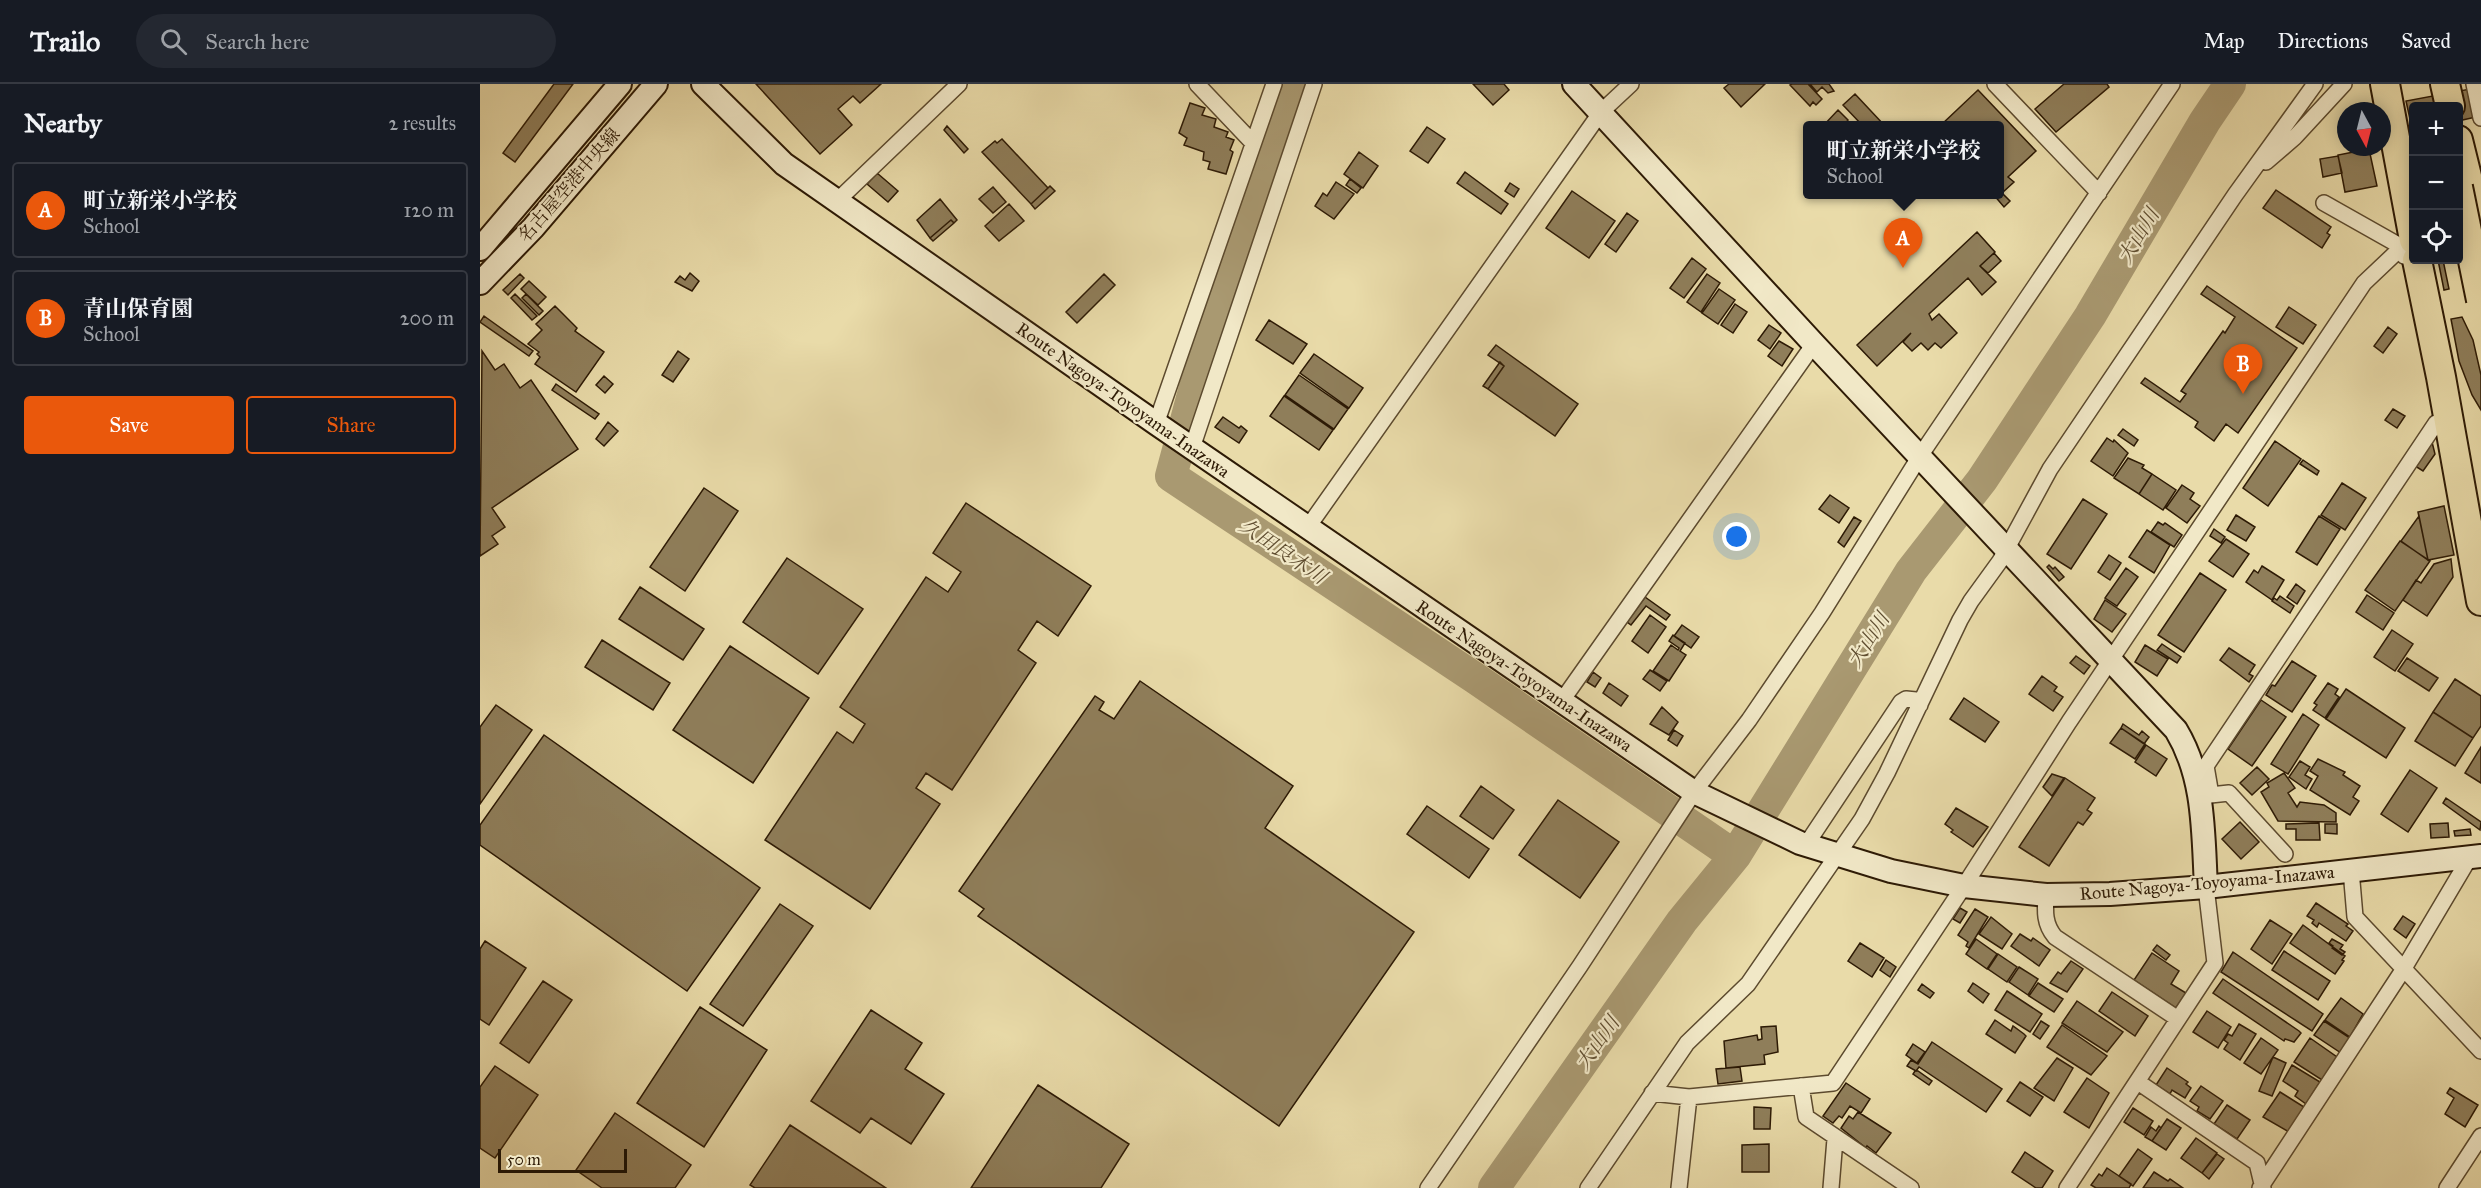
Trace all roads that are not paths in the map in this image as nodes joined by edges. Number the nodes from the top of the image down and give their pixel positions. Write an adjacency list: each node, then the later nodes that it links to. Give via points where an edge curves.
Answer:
1 (620, 84): 33 (main road, 名古屋空港中央線)
2 (656, 84): 38 (main road, 名古屋空港中央線, via 533,228)
3 (703, 84): 28 (main road, Route Nagoya-Toyoyama-Inazawa, via 784,164)
4 (959, 84): 28 (street)
5 (1197, 84): 23 (street)
6 (1274, 84): 23 (street)
7 (1314, 84): 43 (street)
8 (1574, 84): 21 (main road)
9 (1631, 84): 21 (street)
10 (1995, 84): 27 (street)
11 (2172, 84): 27 (street)
12 (2314, 84): 26 (street)
13 (2344, 84): 26 (street, via 2295,137)
14 (2385, 84): 31 (highway)
15 (2392, 84): 25 (highway)
16 (2438, 84): 19 (highway)
17 (2445, 84): 20 (highway)
18 (2474, 84): 22 (street)
19 (2441, 102)
20 (2449, 102)
21 (1600, 112): 40 (main road); 45 (street)
22 (2481, 118)
23 (1253, 143): 42 (street)
24 (2462, 156): 32 (highway)
25 (2409, 170)
26 (2248, 177): 47 (street, via 2050,469)
27 (2099, 194): 44 (street)
28 (837, 201): 42 (main road, Route Nagoya-Toyoyama-Inazawa)
29 (2324, 203): 34 (street)
30 (2463, 210): 39 (highway, bridge)
31 (2409, 218)
32 (2481, 239)
33 (480, 249)
34 (2409, 249)
35 (2409, 256): 49 (street, via 2364,283)
36 (2417, 264): 41 (highway)
37 (2418, 264): 46 (highway)
38 (480, 283)
39 (2481, 300)
40 (1814, 344): 44 (main road); 50 (street)
41 (2442, 422): 48 (highway); 52 (street, via 2206,766)
42 (1157, 424): 43 (main road, Route Nagoya-Toyoyama-Inazawa)
43 (1192, 448): 45 (main road, Route Nagoya-Toyoyama-Inazawa)
44 (1920, 457): 47 (main road); 53 (street, via 1749,720)
45 (1308, 527): 50 (main road, Route Nagoya-Toyoyama-Inazawa)
46 (2481, 533)
47 (2004, 545): 49 (main road); 51 (street, via 1960,620)
48 (2481, 601)
49 (2112, 660): 52 (main road, via 2176,730); 59 (street)
50 (1561, 702): 53 (main road, Route Nagoya-Toyoyama-Inazawa)
51 (1920, 705): 54 (street, via 1910,699 1901,702); 56 (street, via 1867,810)
52 (2206, 796): 55 (street, via 2229,794); 60 (main road)
53 (1689, 800): 54 (main road, Route Nagoya-Toyoyama-Inazawa, via 1715,803); 72 (street)
54 (1803, 844): 56 (main road, Route Nagoya-Toyoyama-Inazawa)
55 (2285, 854)
56 (1837, 855): 59 (main road, Route Nagoya-Toyoyama-Inazawa); 67 (street, via 1748,984 1687,1043)
57 (2475, 856): 58 (main road, Route Nagoya-Toyoyama-Inazawa); 62 (street)
58 (2351, 870): 60 (main road, Route Nagoya-Toyoyama-Inazawa); 62 (street, via 2355,917)
59 (1964, 886): 61 (main road, Route Nagoya-Toyoyama-Inazawa); 66 (street, via 1833,1083)
60 (2206, 887): 61 (main road, Route Nagoya-Toyoyama-Inazawa); 63 (street, via 2215,963)
61 (2046, 895): 63 (street, via 2045,915 2055,937)
62 (2403, 970): 64 (street); 71 (street)
63 (2178, 1019): 65 (street)
64 (2481, 1051)
65 (2138, 1082): 71 (street, via 2257,1163); 77 (street)
66 (1801, 1086): 68 (street); 70 (street, via 1806,1117)
67 (1652, 1093): 68 (street); 73 (street)
68 (1689, 1096): 74 (street)
69 (2481, 1136): 78 (street)
70 (1835, 1139): 75 (street); 76 (street)
71 (2262, 1187)
72 (1428, 1188)
73 (1588, 1188)
74 (1679, 1188)
75 (1831, 1188)
76 (1911, 1188)
77 (2067, 1188)
78 (2447, 1188)

